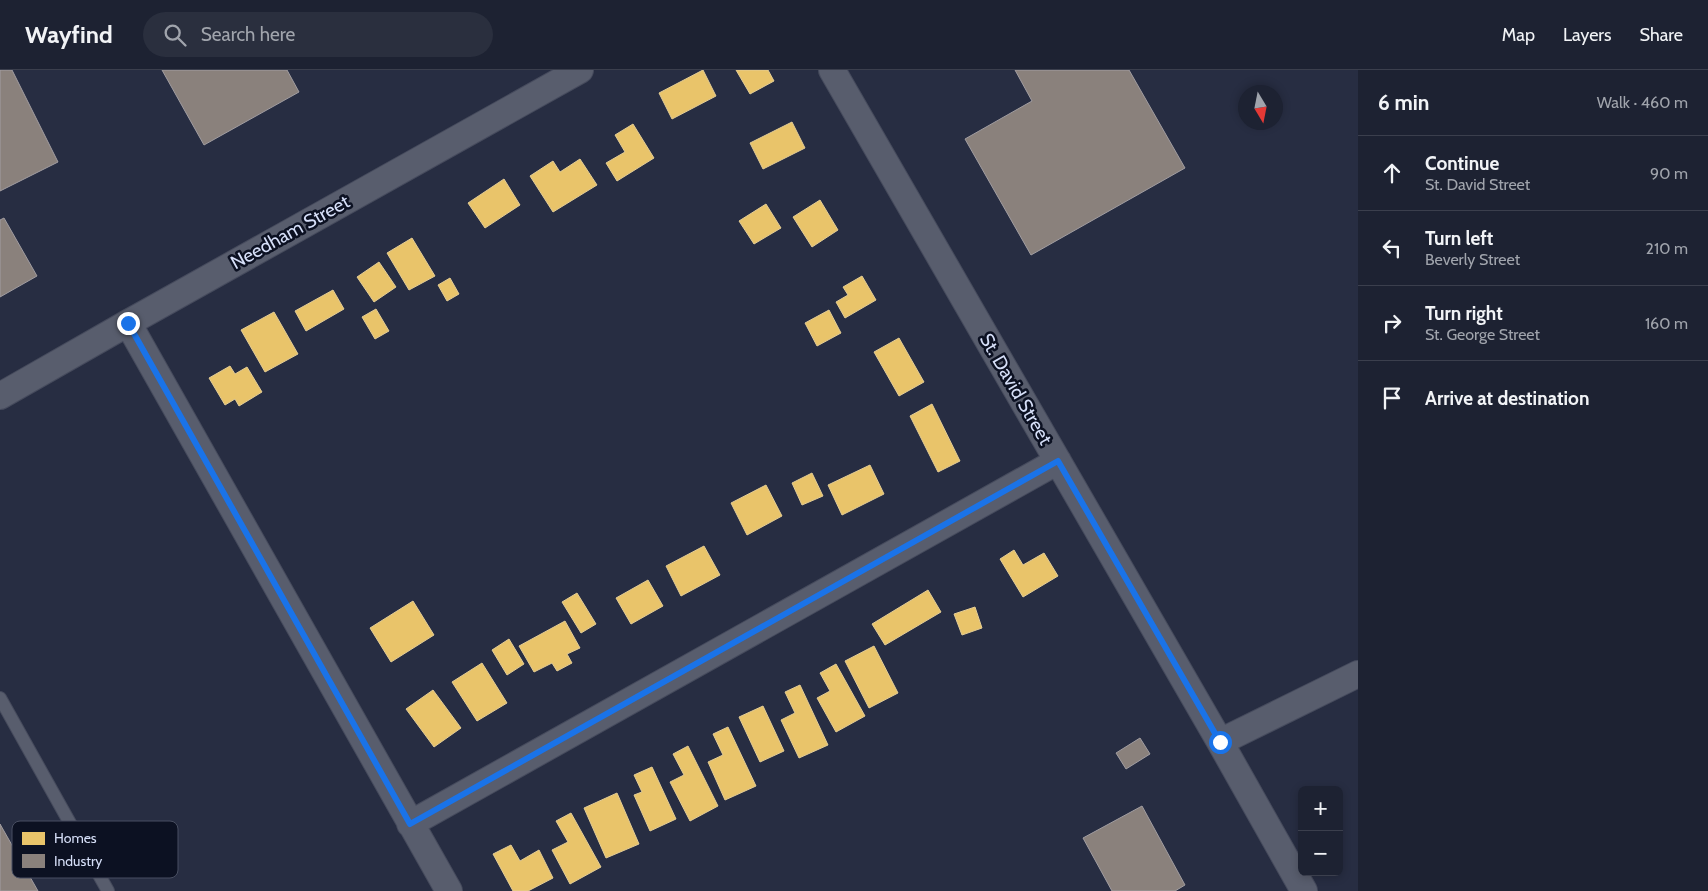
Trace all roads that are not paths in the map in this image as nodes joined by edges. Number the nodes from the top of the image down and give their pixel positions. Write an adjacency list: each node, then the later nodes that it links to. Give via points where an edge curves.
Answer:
1 (580, 70): 3 (street, Needham Street)
2 (832, 70): 5 (street, St. David Street)
3 (128, 323): 4 (street, Needham Street); 10 (street)
4 (0, 396)
5 (1058, 461): 8 (street, St. David Street); 10 (street)
6 (1358, 674): 8 (street)
7 (0, 698): 9 (lane)
8 (1220, 742): 14 (street, St. David Street)
9 (69, 821)
10 (410, 824): 13 (street)
11 (101, 878): 12 (lane)
12 (108, 891)
13 (449, 891)
14 (1304, 891)

